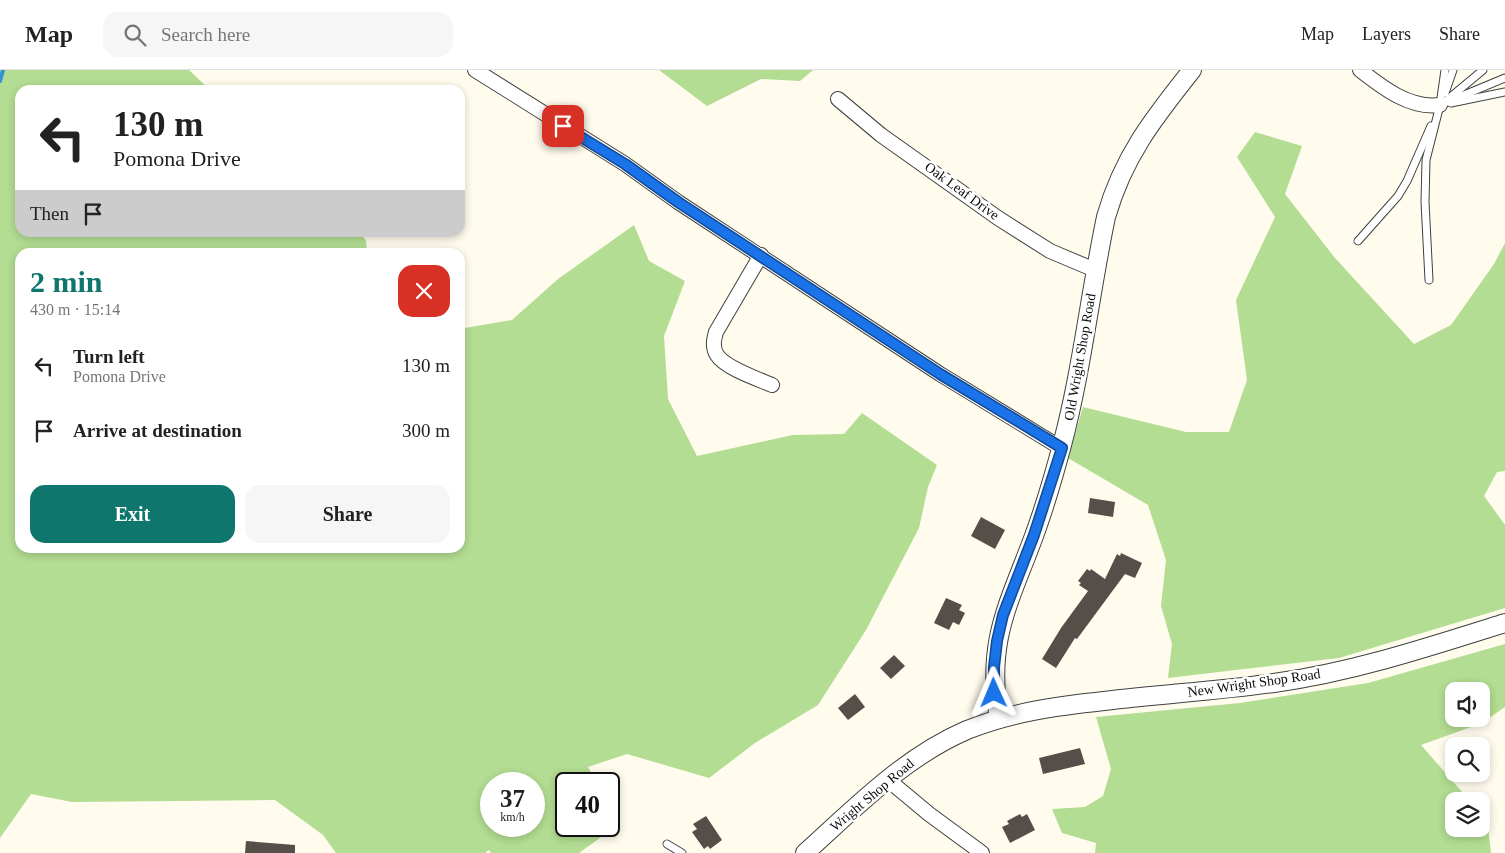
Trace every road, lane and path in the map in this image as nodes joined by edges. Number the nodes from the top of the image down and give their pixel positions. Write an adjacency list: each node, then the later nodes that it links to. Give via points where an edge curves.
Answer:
1 (475, 70): 12 (street, via 625,164)
2 (1192, 70): 13 (street, Old Wright Shop Road, via 1126,163 1106,217)
3 (1360, 70): 10 (street, via 1406,100)
4 (1445, 70): 10 (lane)
5 (1453, 70): 10 (lane)
6 (1483, 70): 10 (lane)
7 (1505, 78): 10 (lane)
8 (1505, 92): 10 (lane)
9 (838, 99): 13 (street, Oak Leaf Drive, via 881,135 998,218 1050,251)
10 (1440, 105): 11 (lane, via 1398,196); 14 (lane, via 1426,160)
11 (1358, 241)
12 (761, 255): 15 (street, via 716,332 714,344 717,355 725,363); 16 (street, via 940,374)
13 (1095, 270): 16 (street, Old Wright Shop Road)
14 (1429, 280)
15 (772, 385)
16 (1062, 448): 18 (street, Old Wright Shop Road, via 997,641 994,693)
17 (1505, 624): 18 (street, New Wright Shop Road, via 1336,672 1232,688 1052,707)
18 (999, 719): 19 (street, Wright Shop Road, via 942,742)
19 (887, 779): 22 (street, Wright Shop Road); 23 (street)
20 (667, 844): 21 (lane)
21 (682, 853)
22 (805, 853)
23 (982, 853)

